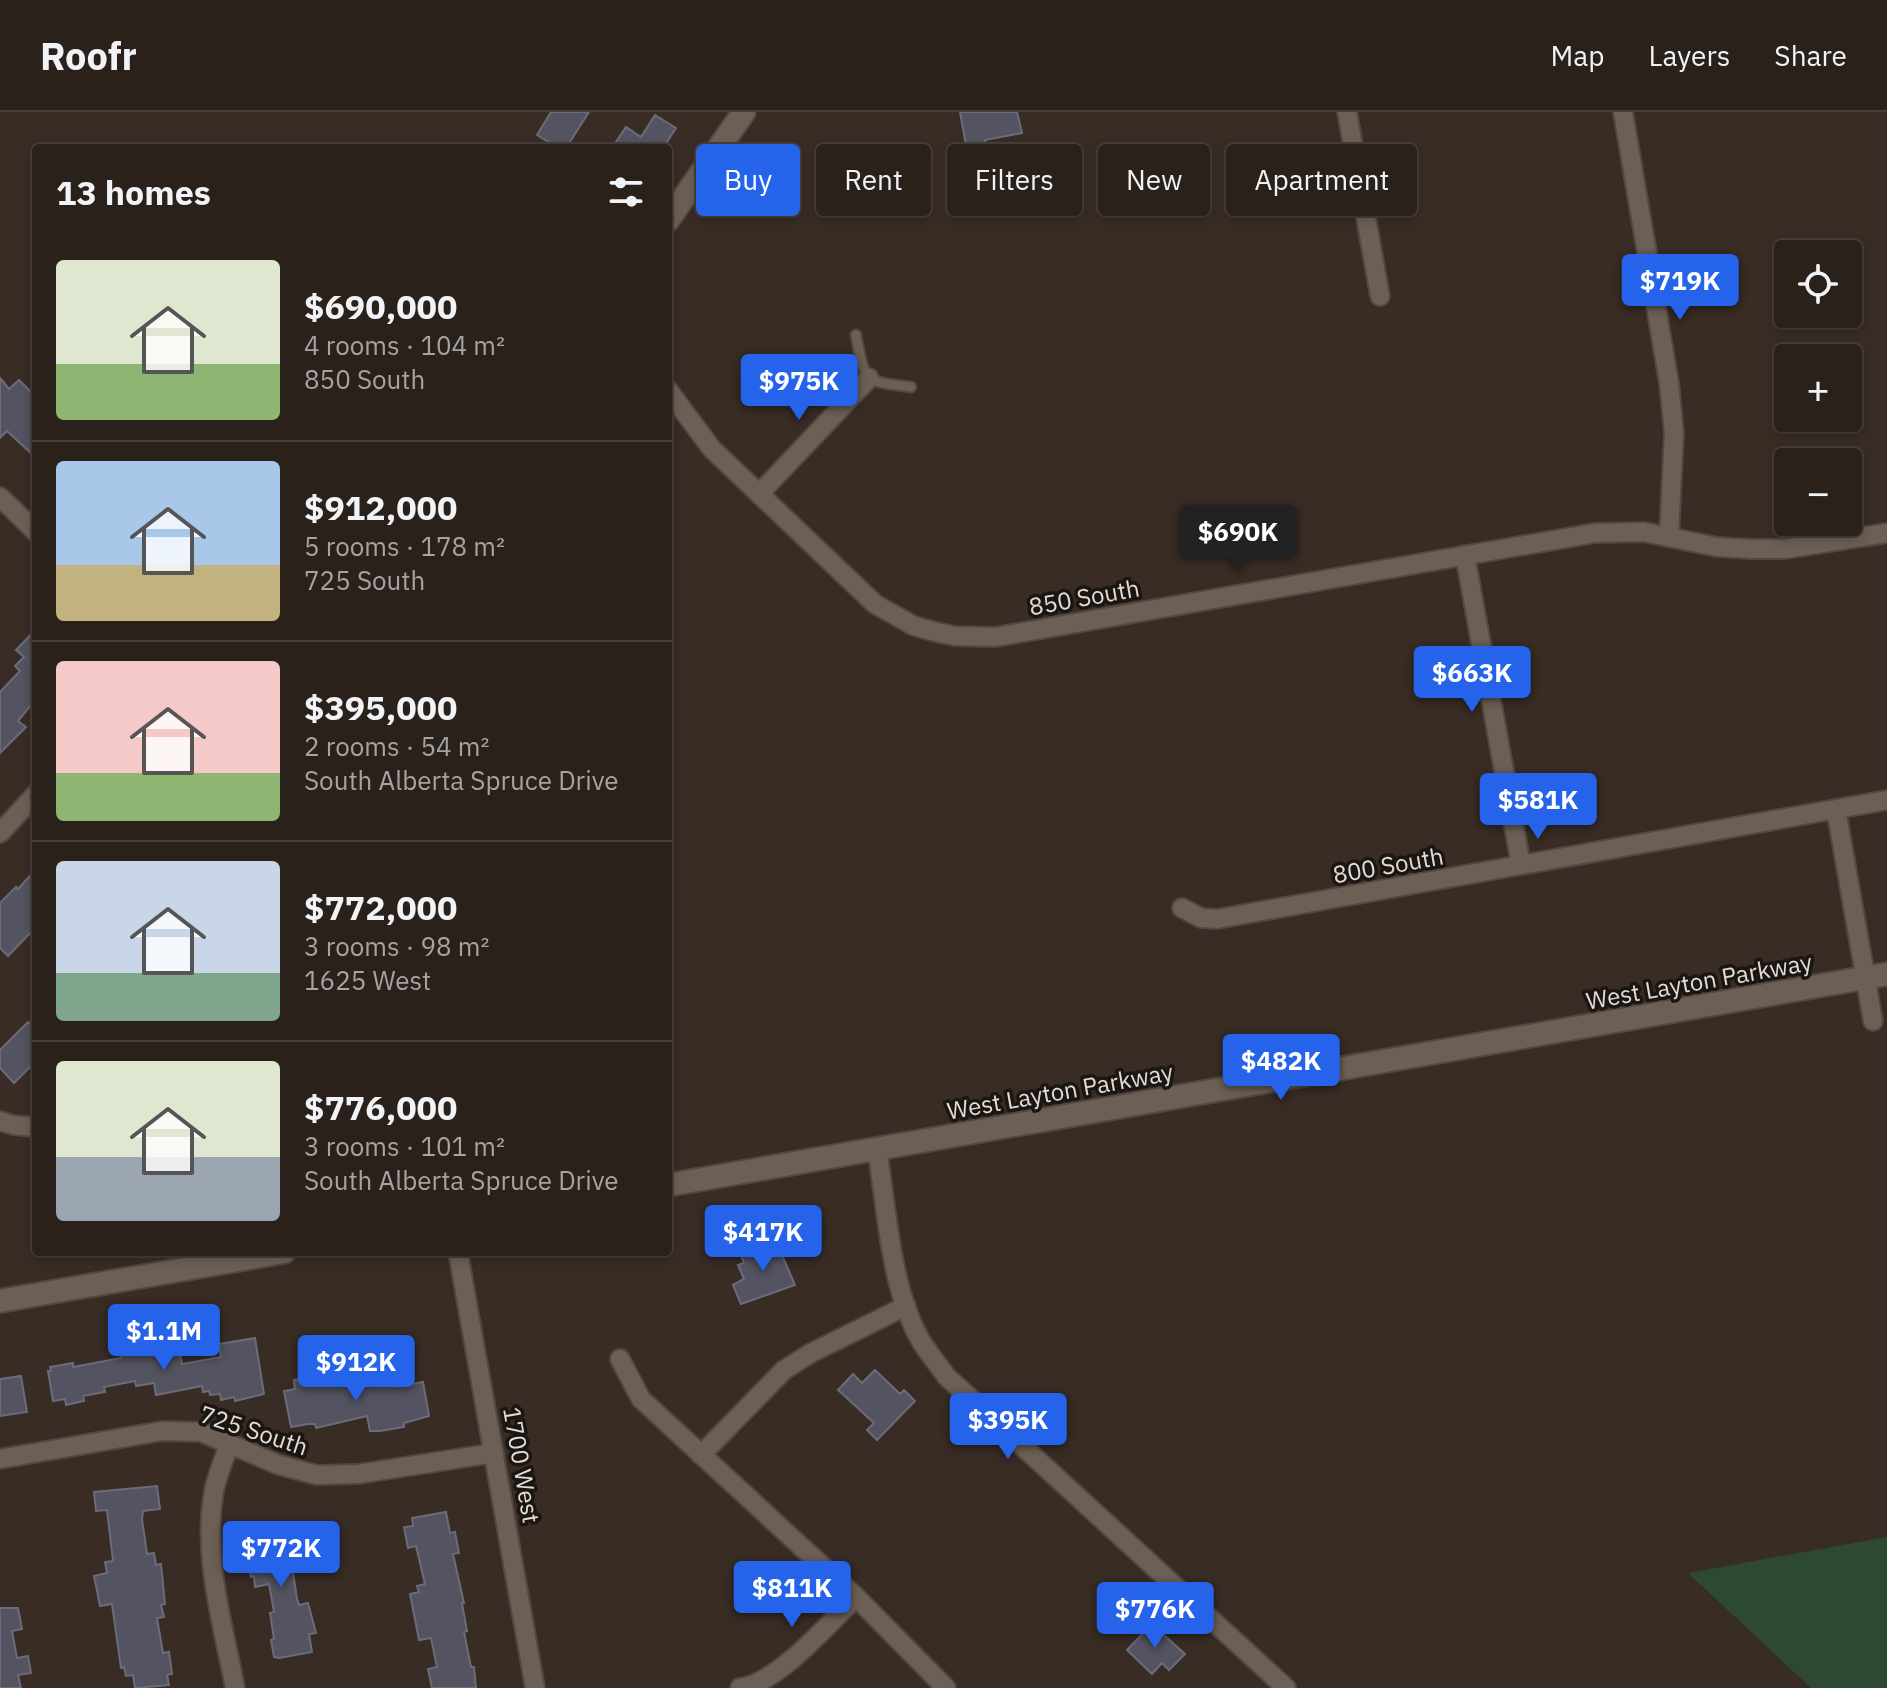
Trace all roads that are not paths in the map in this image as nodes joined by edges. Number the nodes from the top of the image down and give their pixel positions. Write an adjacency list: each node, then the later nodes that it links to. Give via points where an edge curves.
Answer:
1 (744, 112): 4 (main road)
2 (1347, 112): 5 (street)
3 (1623, 112): 14 (street, via 1669,383 1674,433)
4 (672, 214)
5 (1380, 296)
6 (856, 335): 7 (lane)
7 (869, 378): 8 (lane); 10 (street)
8 (911, 387)
9 (672, 395): 10 (street, 850 South, via 712,449)
10 (759, 494): 15 (street, 850 South, via 875,604 914,626 955,636 995,637)
11 (0, 497): 12 (street)
12 (32, 528)
13 (1887, 533): 14 (street, 850 South, via 1785,549 1703,545)
14 (1669, 536): 15 (street, 850 South, via 1595,533)
15 (1465, 555): 20 (street)
16 (32, 798): 19 (street)
17 (1887, 800): 18 (street, 800 South)
18 (1836, 809): 20 (street, 800 South); 22 (street)
19 (0, 833)
20 (1521, 865): 21 (street, 800 South, via 1217,919)
21 (1182, 908)
22 (1876, 976): 23 (street); 26 (main road, West Layton Parkway)
23 (1873, 1021)
24 (0, 1121): 25 (street)
25 (32, 1127)
26 (877, 1149): 27 (main road, West Layton Parkway); 31 (street)
27 (672, 1184)
28 (261, 1256): 30 (main road)
29 (459, 1256): 34 (street, 1700 West)
30 (0, 1301)
31 (906, 1306): 35 (street, via 784,1370); 42 (street, via 946,1376)
32 (620, 1359): 35 (street, via 641,1399)
33 (230, 1443): 34 (street, 725 South, via 317,1475 358,1474); 36 (street, 725 South, via 201,1432 162,1431); 39 (street, via 214,1488 210,1526 212,1566)
34 (494, 1453): 40 (street, 1700 West)
35 (701, 1455): 37 (street)
36 (0, 1459)
37 (856, 1597): 38 (street, via 781,1669); 41 (street)
38 (749, 1687)
39 (235, 1688)
40 (535, 1688)
41 (946, 1688)
42 (1286, 1688)

